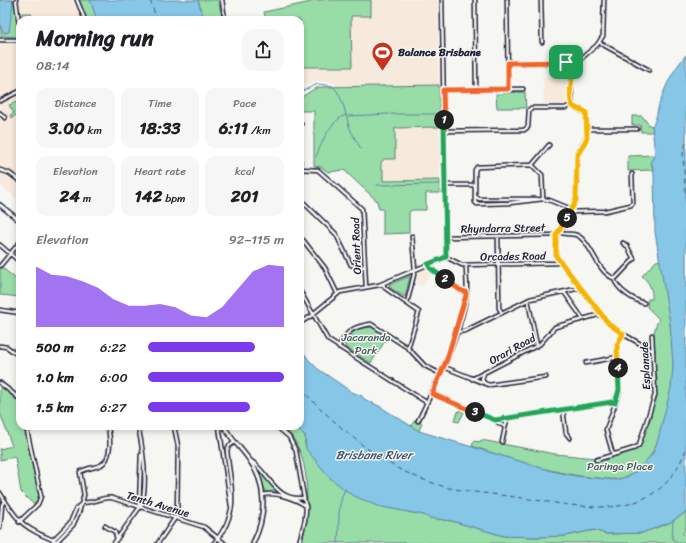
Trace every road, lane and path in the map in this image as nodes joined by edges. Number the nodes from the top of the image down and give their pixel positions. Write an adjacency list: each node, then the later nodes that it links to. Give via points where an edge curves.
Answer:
1 (16, 0): 9 (street)
2 (77, 0): 10 (street)
3 (222, 0): 11 (street)
4 (442, 0): 22 (street)
5 (475, 0): 19 (street)
6 (507, 0): 16 (street)
7 (541, 0): 14 (street)
8 (604, 0): 15 (street, via 604,34)
9 (18, 16)
10 (83, 16)
11 (224, 16)
12 (0, 40): 13 (street)
13 (16, 40)
14 (542, 42)
15 (600, 43): 17 (street); 18 (street)
16 (508, 63): 17 (street); 20 (street)
17 (576, 63): 25 (street, via 571,82)
18 (649, 70)
19 (476, 89): 20 (street); 22 (street)
20 (508, 89): 21 (street)
21 (523, 89)
22 (443, 90): 30 (street)
23 (16, 93): 24 (street)
24 (0, 101)
25 (572, 105): 28 (street, via 586,112); 30 (street, via 565,108 531,108 528,127 524,130)
26 (0, 113): 27 (street)
27 (5, 118)
28 (587, 129): 29 (street); 43 (street, via 587,138 577,156 576,200)
29 (637, 129)
30 (444, 131): 37 (street)
31 (549, 145): 32 (street)
32 (532, 165): 38 (street, via 478,166 475,170); 40 (street, via 542,175)
33 (304, 169): 62 (street, Orient Road, via 318,170 362,209)
34 (0, 170): 36 (street)
35 (632, 174): 43 (street, via 631,205 605,211)
36 (16, 178)
37 (444, 185): 38 (street); 49 (street)
38 (476, 185): 39 (street)
39 (476, 197): 40 (street); 40 (street, via 477,204)
40 (543, 200): 43 (street, via 549,200)
41 (304, 203): 62 (street, via 336,234 351,265)
42 (0, 205): 44 (main road)
43 (570, 211): 45 (street)
44 (16, 218)
45 (560, 232): 46 (street, Rhyndarra Street); 64 (street, via 581,237 610,277)
46 (556, 235): 48 (street, Rhyndarra Street); 57 (street, via 556,256)
47 (412, 236): 63 (street)
48 (498, 236): 49 (street, Rhyndarra Street); 59 (street)
49 (445, 237): 55 (street)
50 (304, 241): 70 (street, via 325,268)
51 (623, 243): 64 (street, via 628,246 634,259)
52 (0, 245): 54 (street)
53 (16, 247): 54 (street)
54 (10, 254): 56 (street); 61 (street)
55 (446, 257): 58 (street); 60 (street, via 451,257 460,265)
56 (16, 259)
57 (560, 261): 59 (street, Orcades Road); 67 (street)
58 (428, 264): 63 (street); 68 (street, via 430,268)
59 (498, 264): 60 (street, Orcades Road); 77 (street, via 499,308)
60 (466, 265): 68 (street)
61 (0, 266)
62 (364, 267): 66 (street, Orient Road)
63 (415, 270): 65 (street); 73 (street)
64 (614, 278): 74 (street, via 621,289)
65 (383, 284): 66 (street); 73 (street)
66 (366, 287): 70 (street)
67 (580, 288): 69 (street); 78 (street)
68 (466, 292): 82 (street)
69 (564, 292): 72 (street); 80 (street)
70 (337, 293): 79 (street)
71 (304, 298): 79 (street)
72 (528, 300): 77 (street); 86 (street)
73 (408, 303): 88 (street, via 418,310 419,315)
74 (644, 303)
75 (0, 310): 76 (street)
76 (16, 312)
77 (502, 313): 82 (street, via 465,331)
78 (601, 314): 80 (street, Orari Road); 83 (street, via 609,324)
79 (313, 315): 81 (street); 87 (street, via 326,337)
80 (583, 319): 86 (street, Orari Road, via 555,327)
81 (304, 321)
82 (456, 332): 93 (street)
83 (623, 334): 89 (street); 91 (street, via 617,345)
84 (652, 335): 89 (street, Esplanade)
85 (0, 346): 90 (street, via 7,347)
86 (537, 346): 94 (street, Orari Road)
87 (338, 347): 88 (street, via 354,327 372,324); 102 (street)
88 (408, 348): 95 (street, via 421,364)
89 (653, 351): 119 (street, Esplanade, via 655,395 640,440 637,447)
90 (15, 353)
91 (618, 357): 92 (street); 103 (street, via 619,390)
92 (586, 363)
93 (444, 368): 95 (street); 97 (street)
94 (484, 373): 97 (street, Orari Road); 99 (street, via 482,379)
95 (441, 374): 100 (street)
96 (546, 377): 99 (street)
97 (472, 379): 99 (street)
98 (0, 383): 101 (street)
99 (485, 384)
100 (432, 394): 102 (street); 106 (street)
101 (16, 396)
102 (426, 402): 107 (street)
103 (615, 403): 104 (street); 119 (street, via 606,431)
104 (563, 410): 105 (street); 116 (street, via 566,434)
105 (507, 419): 106 (street); 108 (street)
106 (495, 420): 108 (street)
107 (418, 421)
108 (505, 427): 118 (street)
109 (27, 430): 131 (street, via 41,496 38,504)
110 (108, 430): 126 (street, via 110,446 104,462 80,472 84,495)
111 (139, 430): 128 (street, via 142,455)
112 (175, 430): 130 (street, via 178,445)
113 (220, 430): 129 (street)
114 (227, 430): 117 (main road)
115 (281, 430): 124 (street, via 294,446)
116 (570, 438)
117 (235, 442): 120 (main road); 129 (street, via 227,449 233,496)
118 (502, 442)
119 (613, 455): 121 (street, Esplanade)
120 (249, 459): 123 (main road, via 260,479); 124 (street, via 279,491)
121 (596, 460)
122 (0, 493): 125 (street)
123 (263, 494): 127 (street, via 274,494); 144 (main road, via 262,515)
124 (304, 498): 127 (street)
125 (4, 501): 131 (street); 133 (street)
126 (81, 503): 128 (street, Tenth Avenue, via 108,497); 138 (street, via 75,523)
127 (305, 505): 145 (street, via 305,520)
128 (140, 507): 130 (street, Tenth Avenue); 134 (street)
129 (232, 509): 136 (street, via 227,524)
130 (176, 518): 136 (street, Tenth Avenue, via 204,527); 141 (street)
131 (19, 522): 138 (street)
132 (105, 526): 135 (street)
133 (0, 527)
134 (123, 531): 135 (street); 137 (street)
135 (115, 532): 137 (street)
136 (218, 538): 142 (street); 143 (street, Tenth Avenue)
137 (117, 539): 140 (street)
138 (55, 541): 139 (street)
139 (60, 543)
140 (114, 543)
141 (158, 543)
142 (214, 543)
143 (224, 543)
144 (253, 543)
145 (299, 543)

